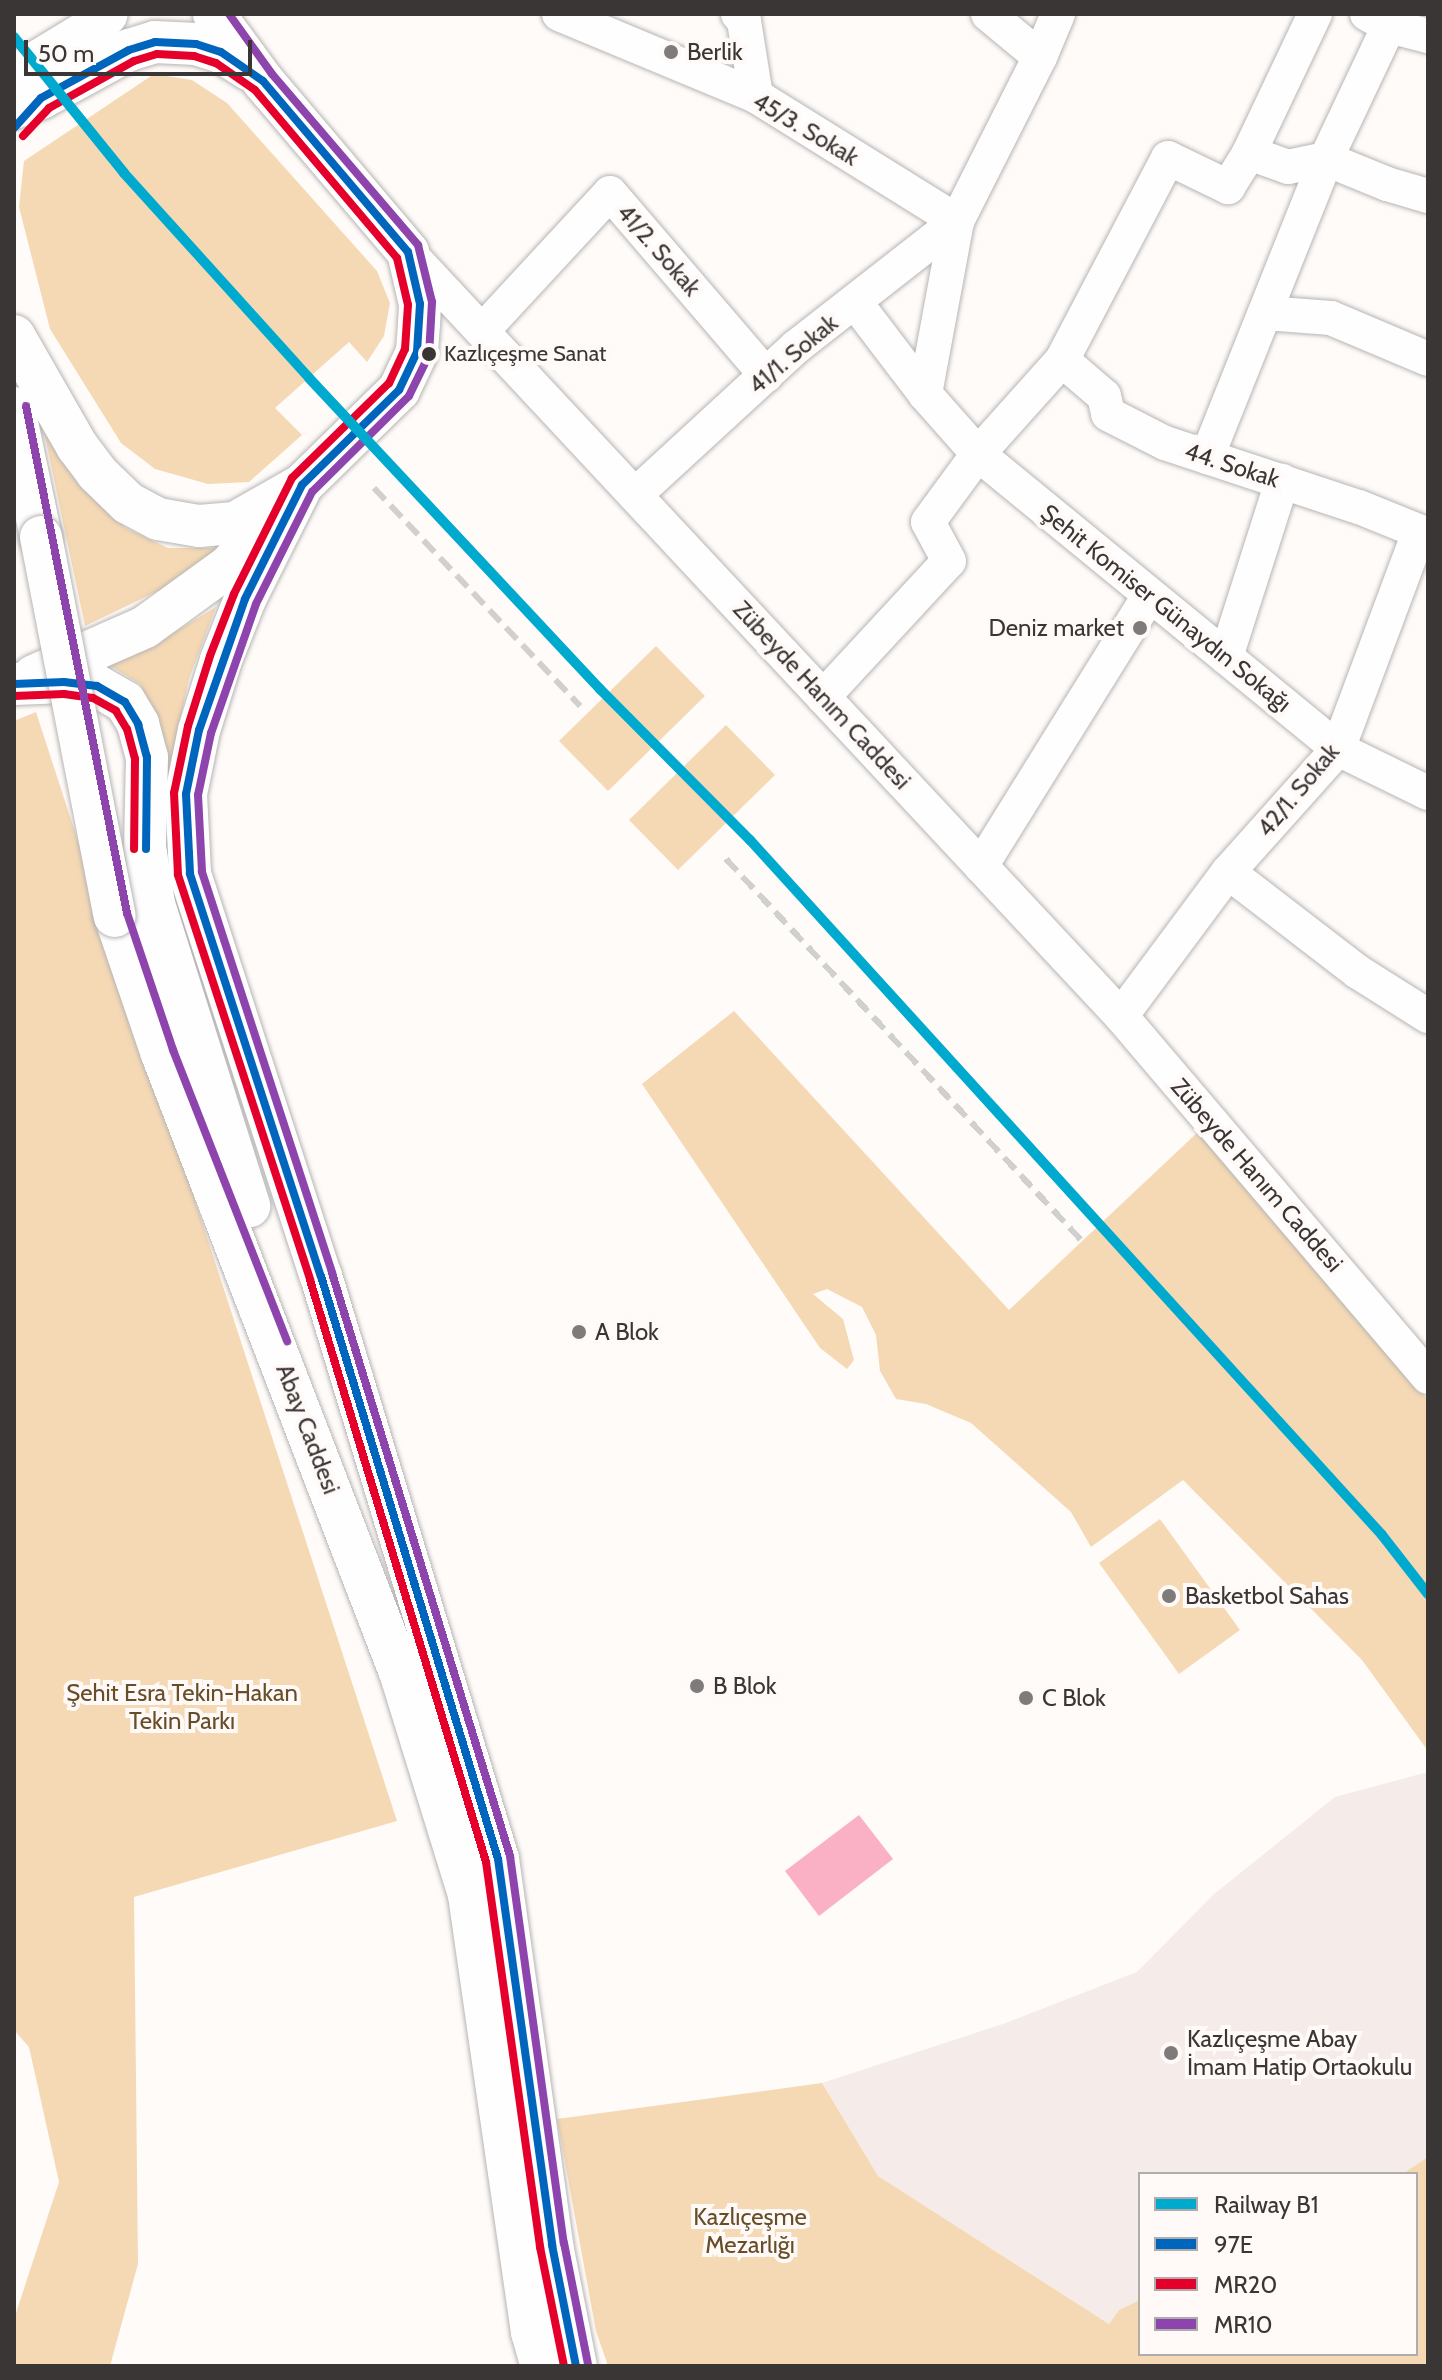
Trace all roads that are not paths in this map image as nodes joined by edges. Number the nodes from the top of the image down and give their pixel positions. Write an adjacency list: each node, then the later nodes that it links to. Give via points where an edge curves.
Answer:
1 (107, 14): 13 (main road)
2 (214, 14): 11 (main road, Zübeyde Hanım Caddesi)
3 (559, 14): 12 (street, 45/3. Sokak)
4 (738, 14): 12 (street, via 744,21)
5 (988, 14): 10 (street)
6 (1058, 14): 10 (street)
7 (1315, 14): 14 (street)
8 (1378, 20): 9 (street); 15 (street)
9 (1428, 36)
10 (1040, 57): 17 (street)
11 (263, 81): 13 (main road, via 221,52 196,44 155,42); 18 (main road, Zübeyde Hanım Caddesi)
12 (756, 96): 17 (street, 45/3. Sokak)
13 (21, 103)
14 (1249, 153): 15 (street, via 1288,167); 24 (street, via 1228,187 1168,158)
15 (1326, 159): 16 (street); 20 (street)
16 (1428, 196)
17 (957, 221): 19 (street, 41/1. Sokak); 26 (street)
18 (408, 252): 21 (street, Zübeyde Hanım Caddesi); 31 (main road, via 420,304 417,352 399,390)
19 (855, 302): 25 (street, 41/1. Sokak); 26 (street, Şehit Komiser Günaydın Sokağı)
20 (1265, 313): 23 (street, via 1331,318); 29 (street)
21 (484, 329): 25 (street, 41/2. Sokak, via 610,193); 32 (street, Zübeyde Hanım Caddesi)
22 (14, 336): 31 (main road, via 97,473 128,503 158,519 199,526 235,523)
23 (1428, 359)
24 (1062, 360): 28 (street); 29 (street, 44. Sokak, via 1104,396 1108,414)
25 (766, 375): 32 (street, 41/1. Sokak)
26 (925, 394): 28 (street, Şehit Komiser Günaydın Sokağı)
27 (14, 408): 45 (main road, Abay Caddesi, bridge, via 115,916 162,1054)
28 (978, 454): 34 (street, Şehit Komiser Günaydın Sokağı); 37 (street, via 928,522 949,561)
29 (1207, 457): 30 (street, 44. Sokak)
30 (1282, 481): 33 (street, 44. Sokak); 35 (street)
31 (302, 485): 36 (main road, via 229,566 145,627); 47 (main road, via 245,599 199,730 186,794 190,874 321,1276 498,1859 552,2245)
32 (635, 495): 37 (street, Zübeyde Hanım Caddesi)
33 (1424, 533): 38 (street, 42/1. Sokak)
34 (1149, 596): 35 (street, Şehit Komiser Günaydın Sokağı); 40 (street)
35 (1226, 657): 38 (street, Şehit Komiser Günaydın Sokağı)
36 (15, 684): 45 (main road, via 97,686 125,702 138,724 147,757 145,847 154,904 264,1255)
37 (823, 697): 40 (street, Zübeyde Hanım Caddesi)
38 (1338, 749): 39 (street, Şehit Komiser Günaydın Sokağı); 41 (street, 42/1. Sokak)
39 (1428, 793)
40 (981, 866): 42 (street, Zübeyde Hanım Caddesi)
41 (1228, 872): 42 (street, 42/1. Sokak); 43 (street, via 1358,972)
42 (1121, 1016): 44 (street, Zübeyde Hanım Caddesi)
43 (1428, 1016)
44 (1428, 1377)
45 (301, 1409): 46 (main road, Abay Caddesi, via 401,1675 469,1895 532,2332)
46 (542, 2366)
47 (576, 2366)

